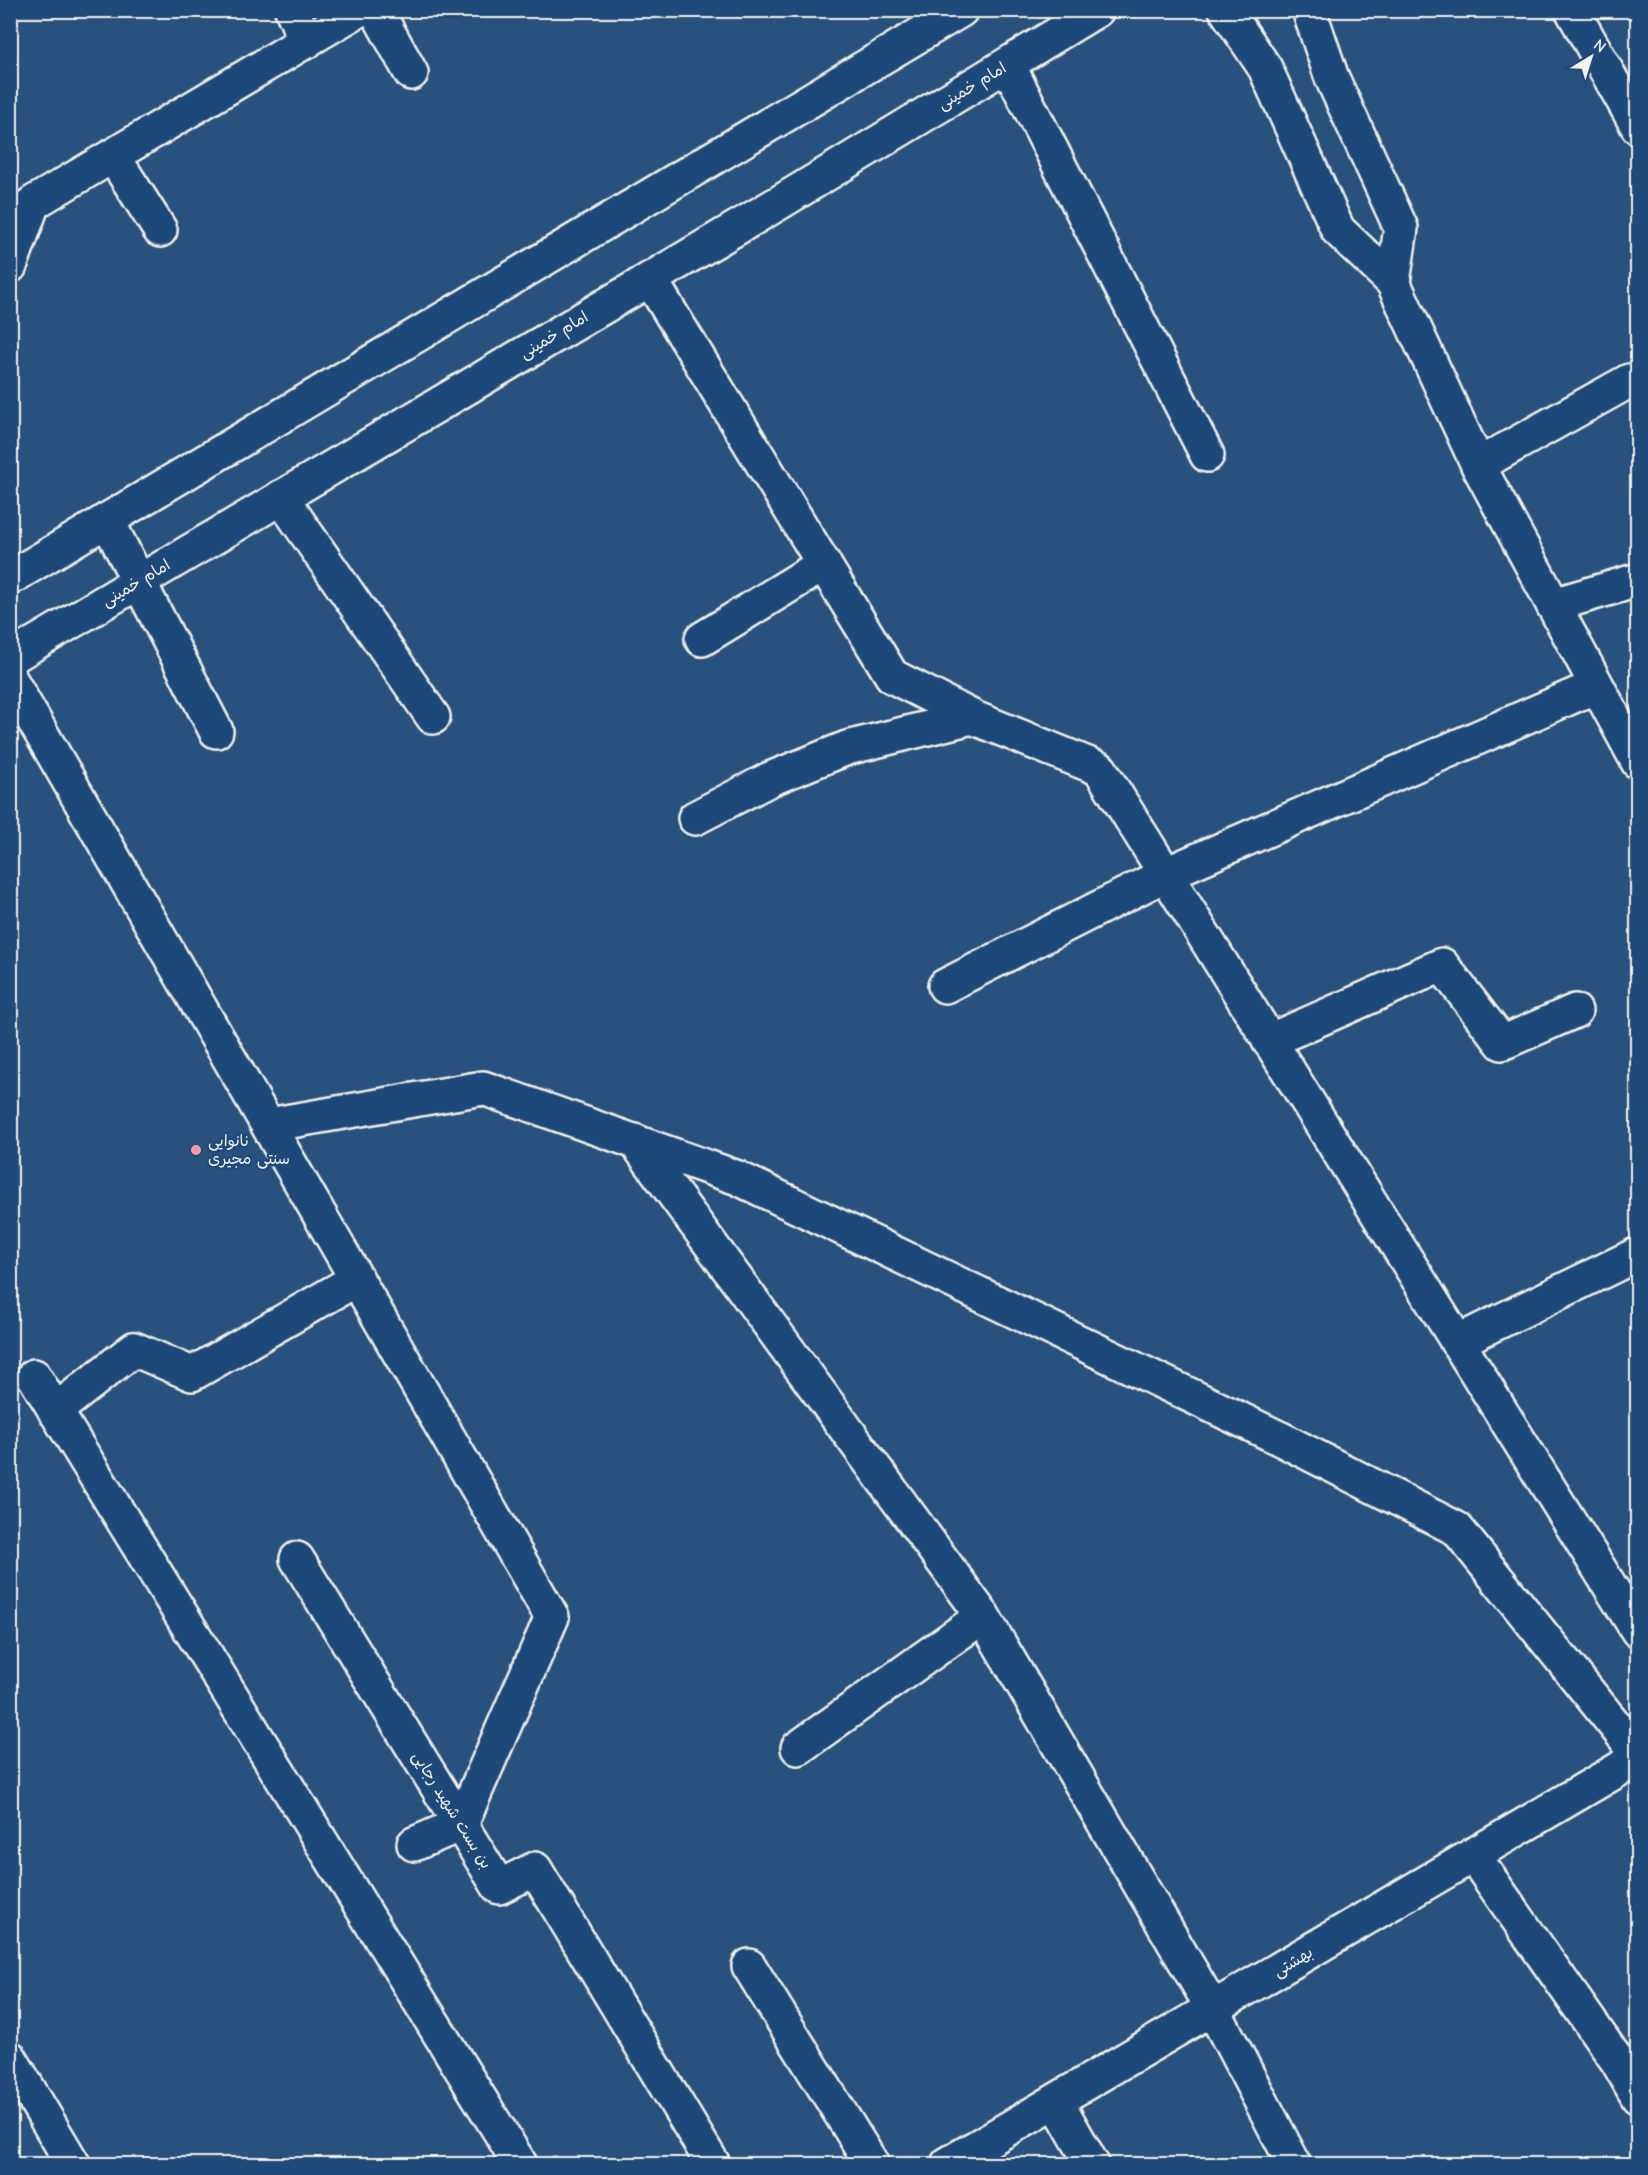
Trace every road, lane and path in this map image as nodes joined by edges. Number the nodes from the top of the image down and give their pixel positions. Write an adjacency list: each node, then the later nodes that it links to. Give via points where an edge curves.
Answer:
1 (292, 10): 9 (street)
2 (358, 10): 9 (street)
3 (376, 10): 11 (street)
4 (961, 10): 22 (street)
5 (1097, 10): 10 (street, امام خمینی)
6 (1226, 10): 17 (street, via 1265,68 1338,230)
7 (1309, 10): 17 (street, via 1332,78 1401,228)
8 (1572, 10): 12 (street)
9 (306, 42): 13 (street)
10 (1008, 64): 16 (street, امام خمینی); 19 (street)
11 (411, 73)
12 (1638, 127)
13 (113, 156): 14 (street); 15 (street, via 33,203)
14 (160, 230)
15 (10, 266)
16 (650, 279): 21 (street, امام خمینی); 23 (street)
17 (1393, 282): 20 (street)
18 (1629, 381): 20 (street)
19 (1206, 455)
20 (1478, 465): 27 (street)
21 (281, 497): 26 (street, امام خمینی); 32 (street)
22 (107, 520): 24 (street); 26 (street)
23 (824, 564): 28 (street); 33 (street, via 892,676)
24 (10, 578)
25 (1638, 580): 27 (street)
26 (139, 582): 29 (street, امام خمینی); 34 (street)
27 (1553, 605): 31 (street)
28 (702, 639)
29 (10, 658)
30 (10, 679): 41 (street)
31 (1596, 686): 35 (street); 37 (street)
32 (433, 717)
33 (972, 717): 36 (street, via 847,748 770,779); 37 (street, via 1100,769)
34 (216, 731)
35 (1638, 762)
36 (695, 818)
37 (1166, 874): 38 (street); 40 (street)
38 (945, 986)
39 (1575, 1011): 40 (street, via 1502,1043 1442,965)
40 (1269, 1041): 45 (street)
41 (268, 1125): 42 (street, via 483,1088); 44 (street)
42 (635, 1142): 49 (street); 52 (street, via 738,1178 1279,1438 1457,1529)
43 (1638, 1254): 45 (street)
44 (357, 1279): 47 (street, via 192,1374 134,1349); 53 (street, via 552,1617)
45 (1457, 1341): 50 (street)
46 (34, 1376): 47 (street)
47 (55, 1411): 63 (street)
48 (297, 1559): 53 (street, بن بست شهید رجایی)
49 (983, 1616): 51 (street); 57 (street)
50 (1638, 1631)
51 (798, 1748)
52 (1638, 1756): 55 (street, بهشتی)
53 (460, 1824): 54 (street); 64 (street, بن بست شهید رجایی, via 499,1887 535,1869)
54 (414, 1844)
55 (1473, 1855): 57 (street, بهشتی); 58 (street)
56 (749, 1966): 65 (street)
57 (1213, 2009): 61 (street, بهشتی); 68 (street)
58 (1628, 2056): 60 (street)
59 (10, 2058): 62 (street)
60 (1638, 2097)
61 (1056, 2101): 66 (street, بهشتی); 67 (street)
62 (73, 2164)
63 (520, 2164)
64 (713, 2164)
65 (872, 2164)
66 (948, 2164)
67 (1092, 2164)
68 (1294, 2164)

